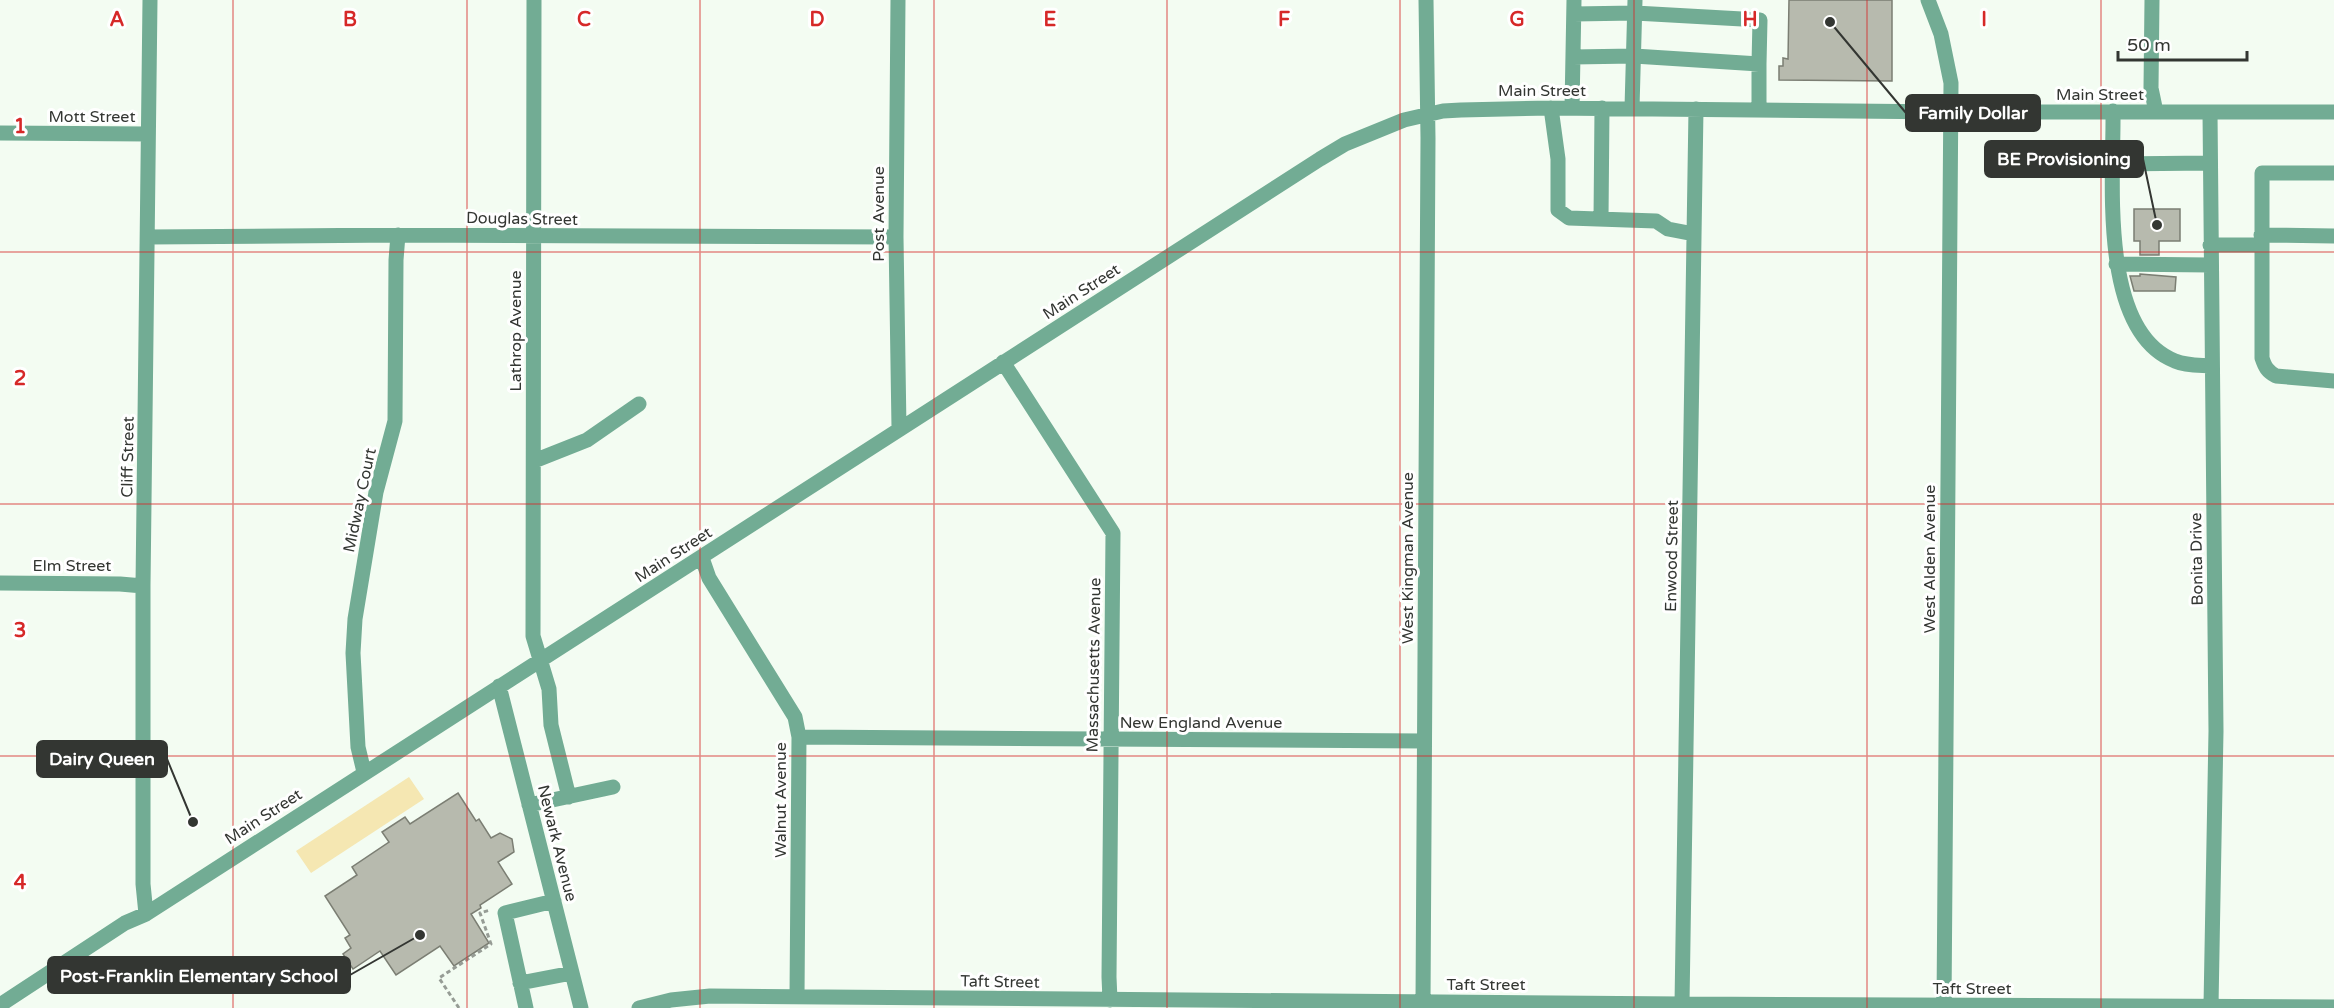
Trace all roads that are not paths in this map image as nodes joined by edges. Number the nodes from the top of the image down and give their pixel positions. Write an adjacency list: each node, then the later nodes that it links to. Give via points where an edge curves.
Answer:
1 (150, 0): 25 (street, Cliff Street)
2 (534, 0): 34 (street, Lathrop Avenue)
3 (898, 0): 35 (street, Post Avenue)
4 (1426, 0): 23 (street, West Kingman Avenue)
5 (1928, 0): 19 (street, West Alden Avenue, via 1941,34 1951,83)
6 (2152, 0): 20 (street, via 2151,88)
7 (1574, 7): 8 (street); 10 (street)
8 (1635, 7): 9 (street); 11 (street, via 1760,20)
9 (1634, 56): 10 (street); 11 (street); 15 (street)
10 (1573, 57): 13 (street)
11 (1759, 64): 17 (street)
12 (1551, 108): 13 (street, Main Street); 23 (street, Main Street); 29 (street, via 1558,159 1558,210 1569,218)
13 (1572, 108): 14 (street, Main Street)
14 (1602, 108): 15 (street, Main Street); 29 (street)
15 (1632, 108): 16 (street, Main Street)
16 (1695, 109): 17 (street, Main Street); 30 (street, Enwood Street)
17 (1760, 109): 19 (street, Main Street)
18 (2113, 111): 19 (street, Main Street); 20 (street, Main Street); 27 (street)
19 (1949, 112): 68 (street, West Alden Avenue)
20 (2156, 112): 21 (street, Main Street)
21 (2210, 112): 22 (street, Main Street); 26 (street, Bonita Drive)
22 (2334, 112)
23 (1426, 114): 40 (street, Main Street, via 1345,144); 53 (street, West Kingman Avenue)
24 (0, 133): 25 (street, Mott Street)
25 (148, 134): 33 (street, Cliff Street)
26 (2210, 163): 27 (street); 37 (street, Bonita Drive)
27 (2114, 164): 38 (street)
28 (2334, 173): 36 (street, via 2262,173)
29 (1601, 219): 30 (street, via 1656,220 1668,229)
30 (1694, 234): 65 (street, Enwood Street)
31 (398, 235): 33 (street, Douglas Street); 34 (street, Douglas Street); 54 (street, Midway Court, via 394,421 376,492 353,653 358,747)
32 (2334, 236): 36 (street)
33 (148, 237): 48 (street, Cliff Street)
34 (533, 237): 35 (street, Douglas Street); 45 (street, Lathrop Avenue)
35 (896, 237): 44 (street, Post Avenue)
36 (2261, 240): 37 (street); 42 (street, via 2265,367 2277,376)
37 (2210, 245): 39 (street, Bonita Drive)
38 (2116, 264): 39 (street); 41 (street, via 2120,285 2145,338 2174,361)
39 (2210, 265): 41 (street, Bonita Drive)
40 (1003, 362): 44 (street, Main Street); 52 (street, Massachusetts Avenue, via 1113,533)
41 (2211, 366): 67 (street, Bonita Drive, via 2216,731)
42 (2334, 381)
43 (639, 404): 45 (street, via 587,440)
44 (899, 428): 46 (street, Main Street)
45 (534, 461): 49 (street, Lathrop Avenue, via 533,636)
46 (702, 558): 49 (street, Main Street); 51 (street, Walnut Avenue, via 709,578 795,717)
47 (0, 583): 48 (street, Elm Street)
48 (143, 586): 59 (street, Cliff Street)
49 (539, 660): 50 (street, Main Street); 56 (street, Lathrop Avenue, via 549,689 551,724)
50 (500, 686): 54 (street, Main Street); 57 (street, Newark Avenue)
51 (799, 736): 52 (street, New England Avenue); 62 (street, Walnut Avenue)
52 (1110, 739): 53 (street, New England Avenue); 63 (street, Massachusetts Avenue)
53 (1424, 741): 64 (street, West Kingman Avenue)
54 (364, 772): 59 (street, Main Street)
55 (613, 787): 56 (street)
56 (569, 796): 57 (street)
57 (529, 805): 58 (street, Newark Avenue)
58 (554, 901): 60 (street, Newark Avenue); 61 (street, via 505,914)
59 (146, 914): 66 (street, Main Street, via 125,923)
60 (572, 973): 61 (street); 71 (street, Newark Avenue)
61 (520, 984): 70 (street)
62 (797, 997): 63 (street, Taft Street); 72 (street, Taft Street, via 710,996)
63 (1110, 1000): 64 (street, Taft Street)
64 (1423, 1002): 65 (street, Taft Street)
65 (1682, 1004): 68 (street, Taft Street)
66 (0, 1005)
67 (2211, 1005): 68 (street, Taft Street); 69 (street, Taft Street)
68 (1944, 1006)
69 (2334, 1007)
70 (526, 1008)
71 (580, 1008)
72 (639, 1008)

